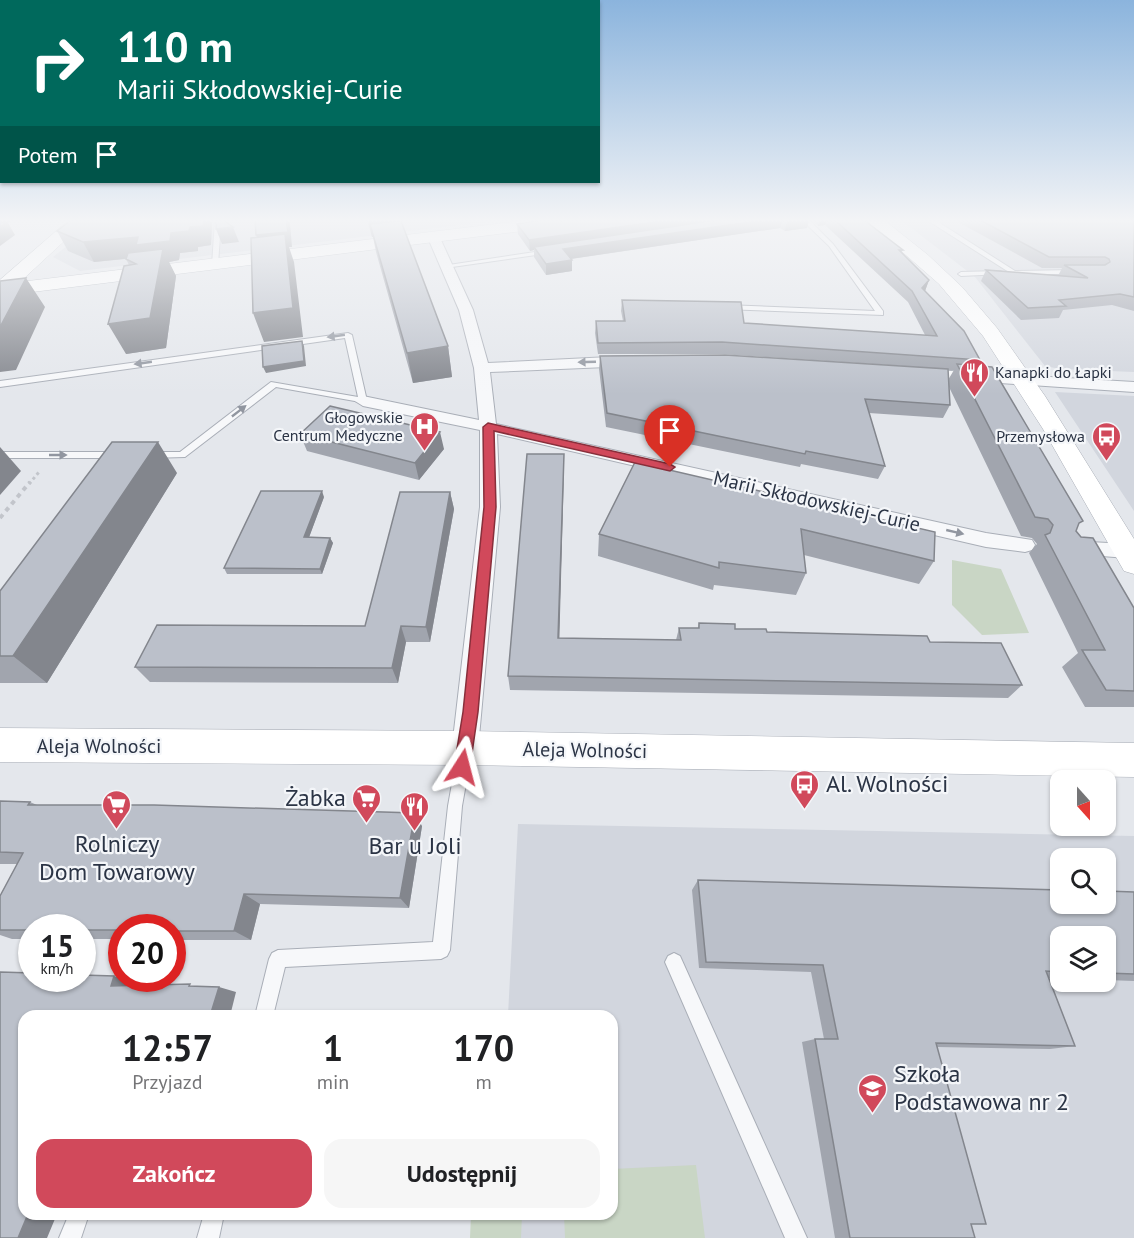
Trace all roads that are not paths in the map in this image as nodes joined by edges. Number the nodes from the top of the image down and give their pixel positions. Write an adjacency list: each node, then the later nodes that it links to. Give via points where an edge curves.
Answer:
1 (14, 278): 6 (street)
2 (105, 278): 6 (street)
3 (451, 278): 9 (street, via 466,310)
4 (855, 278): 7 (lane, via 880,313)
5 (943, 278): 11 (street, via 965,301)
6 (0, 290)
7 (720, 307)
8 (648, 361): 9 (street, one-way to 9)
9 (482, 368): 15 (street)
10 (905, 374): 11 (street)
11 (1023, 382): 13 (street); 21 (street)
12 (0, 384): 14 (lane, one-way to 12, via 348,335)
13 (1134, 387)
14 (363, 401): 15 (street, Marii Skłodowskiej-Curie); 18 (lane, one-way to 14, via 182,455 274,384)
15 (488, 427): 19 (street, Marii Skłodowskiej-Curie, one-way to 19, via 986,540); 23 (street, via 490,507)
16 (0, 455): 17 (lane, one-way to 17)
17 (123, 455)
18 (135, 455)
19 (1024, 545)
20 (1071, 548): 21 (street)
21 (1130, 557)
22 (0, 745): 23 (street, Aleja Wolności)
23 (465, 748): 24 (street, Aleja Wolności); 26 (lane, via 455,806 441,950 278,959)
24 (1134, 760)
25 (674, 962): 31 (lane)
26 (265, 1010)
27 (77, 1220): 29 (lane)
28 (212, 1220): 30 (lane)
29 (70, 1238)
30 (208, 1238)
31 (796, 1238)

